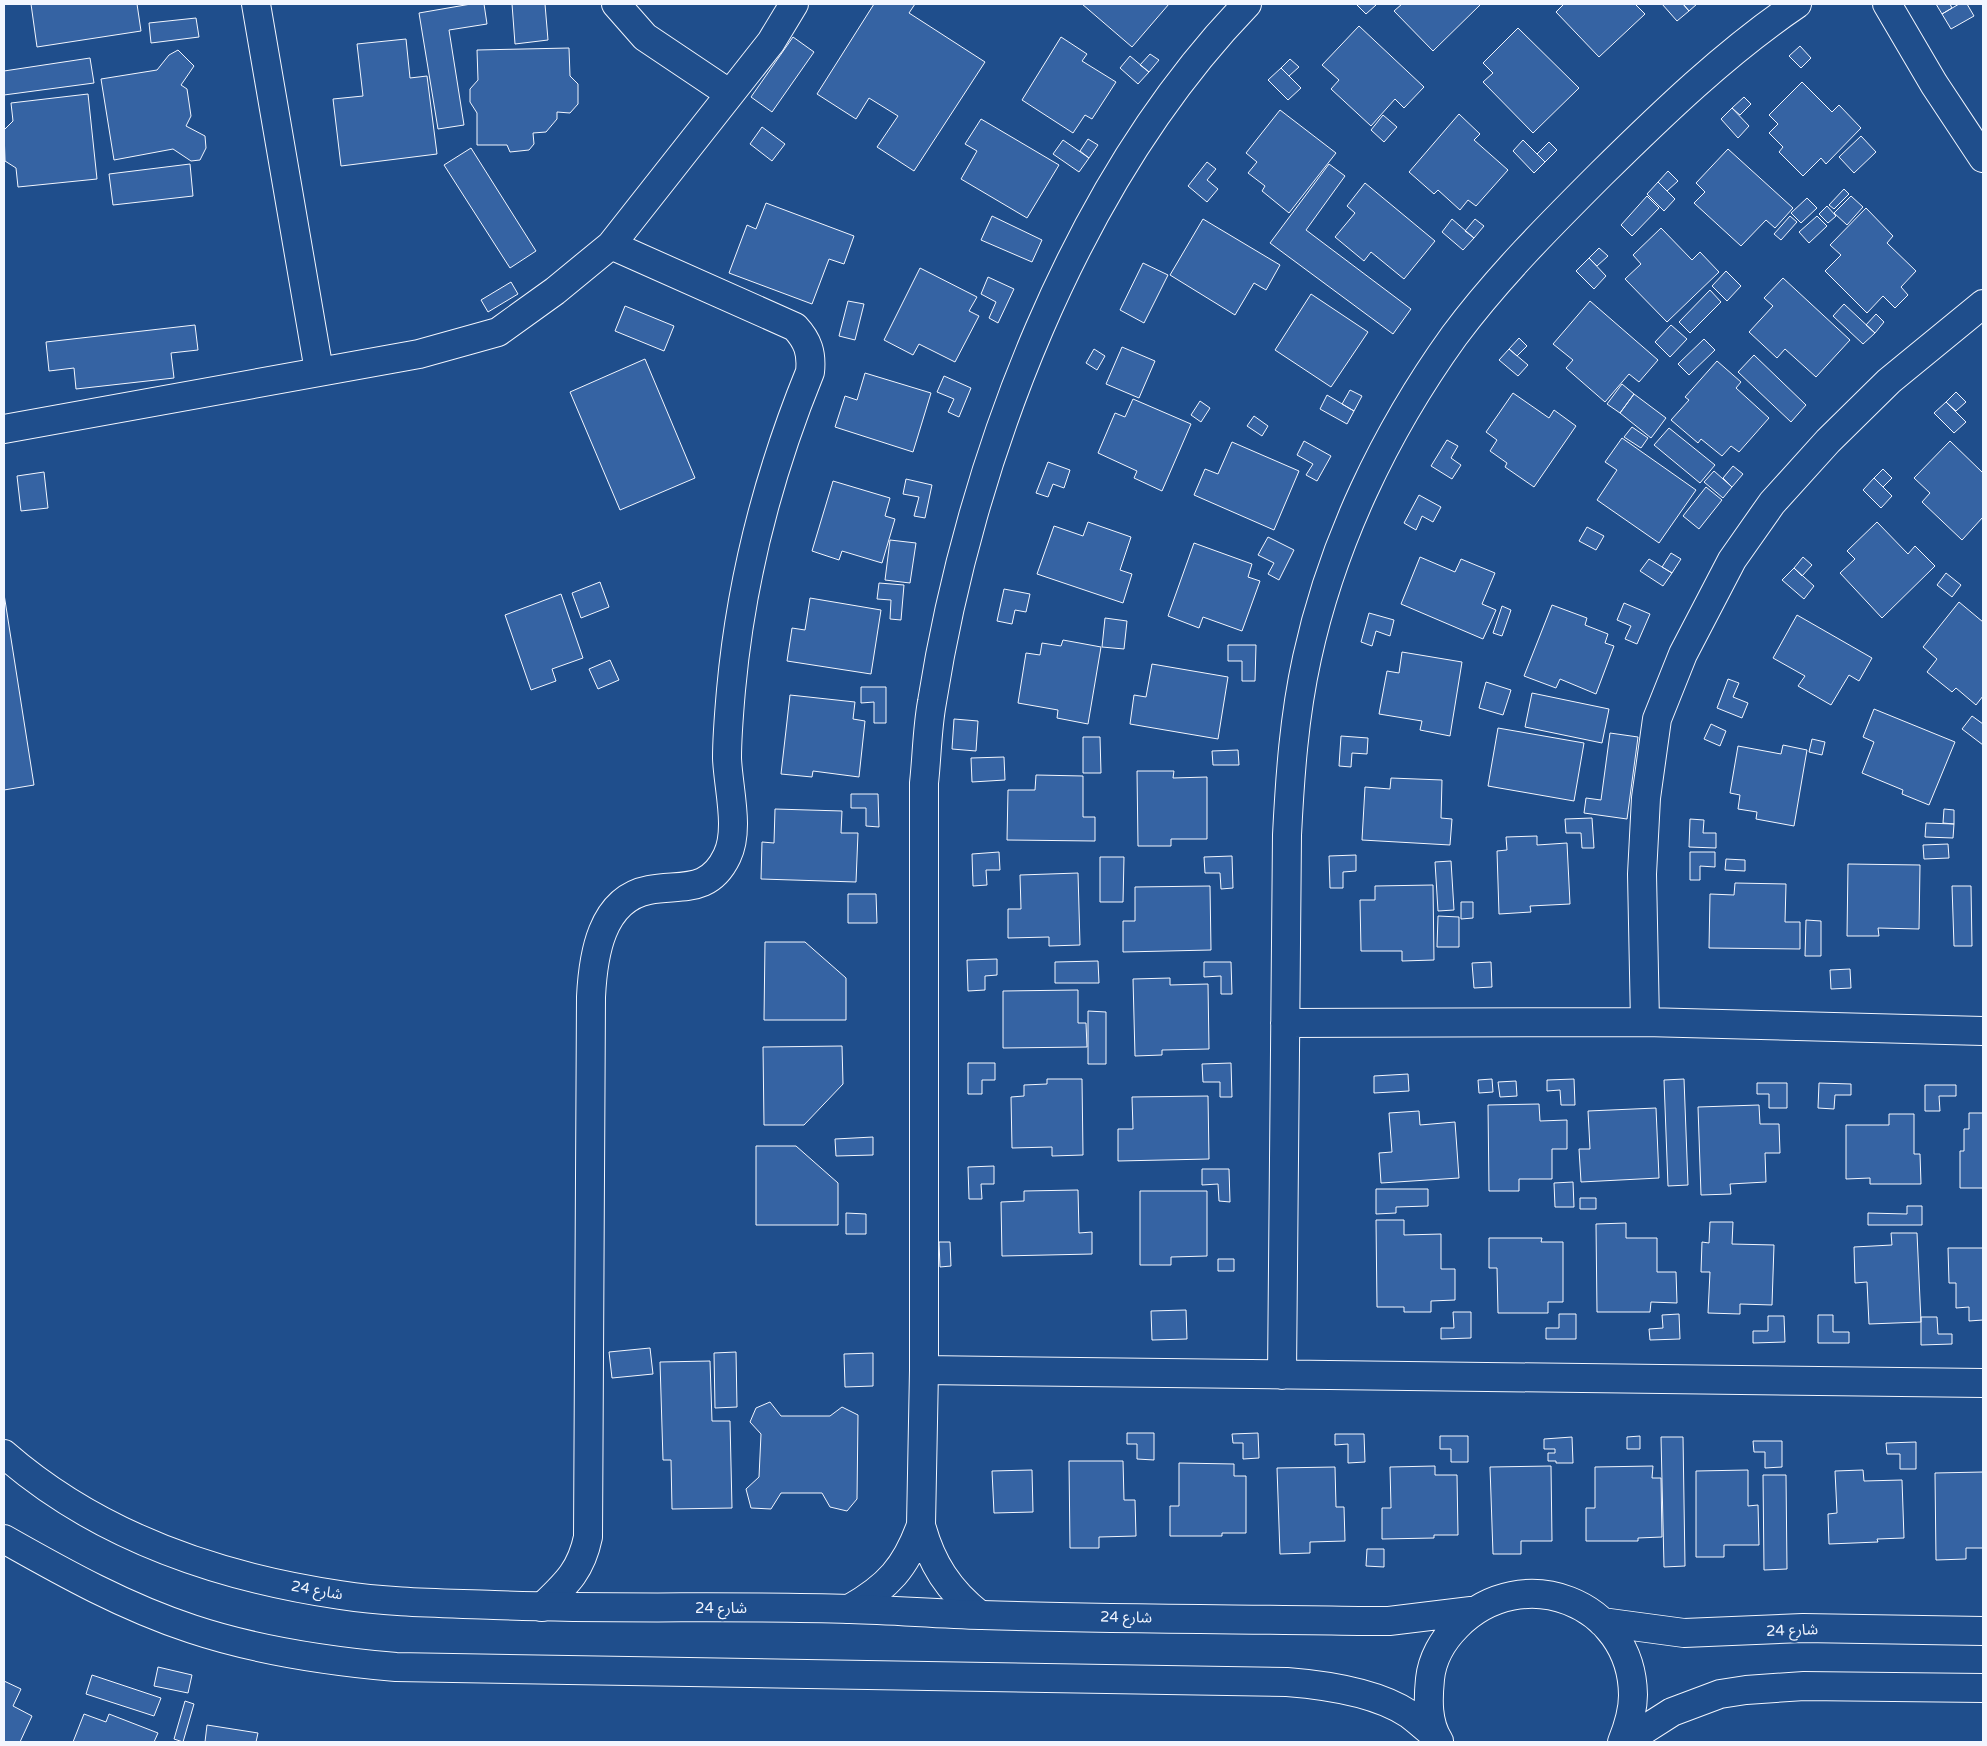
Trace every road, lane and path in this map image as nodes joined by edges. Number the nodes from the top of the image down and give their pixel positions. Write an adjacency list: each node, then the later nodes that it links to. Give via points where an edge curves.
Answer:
1 (256, 4): 11 (street)
2 (616, 4): 7 (street, via 645,37)
3 (794, 4): 7 (street, via 771,42)
4 (1247, 4): 16 (street, via 1171,95 1087,229 1027,357 1000,430 970,520 948,611 931,704 924,783)
5 (1796, 4): 14 (street, via 1712,71 1638,137 1512,266 1455,335 1382,452 1352,515 1331,572 1303,677 1292,746 1287,835)
6 (1887, 4): 8 (street)
7 (730, 94): 9 (street)
8 (1983, 158)
9 (611, 245): 11 (street, via 498,332 420,354); 22 (street, via 795,327 804,336 812,360 764,504 748,567 731,693 727,757 732,840 728,856 718,870 691,887 650,890 625,900 604,928 596,954 591,997 588,1537 585,1552 572,1578)
10 (1983, 304): 13 (street, via 1890,381 1828,441 1772,503 1732,560 1683,654 1657,719 1646,798 1642,874)
11 (320, 371): 12 (street)
12 (4, 429)
13 (1645, 1022): 14 (street); 15 (street)
14 (1285, 1023): 17 (street)
15 (1983, 1031)
16 (924, 1370): 17 (street); 20 (street)
17 (1282, 1374): 18 (street)
18 (1983, 1383)
19 (4, 1454): 22 (street, شارع 24, via 63,1500 98,1520 185,1557 237,1573 343,1596)
20 (921, 1525): 23 (street, via 906,1560 887,1584); 25 (street, via 926,1546 948,1585)
21 (4, 1538): 29 (street, via 95,1589 191,1629 284,1653 344,1663 396,1667 1287,1682 1349,1691 1379,1700 1408,1713)
22 (542, 1607): 23 (street, شارع 24)
23 (849, 1608): 25 (street, شارع 24)
24 (1471, 1612): 25 (street, شارع 24, via 1388,1621); 26 (street, via 1496,1598 1524,1593 1553,1595 1580,1605); 29 (street, via 1446,1636 1431,1667 1427,1702)
25 (980, 1615)
26 (1602, 1622): 27 (street, شارع 24, via 1684,1633 1803,1628); 30 (street, via 1619,1644 1629,1668 1633,1694 1630,1721)
27 (1983, 1631)
28 (1983, 1688): 30 (street, via 1804,1686 1746,1690 1696,1701)
29 (1437, 1739)
30 (1623, 1742)

